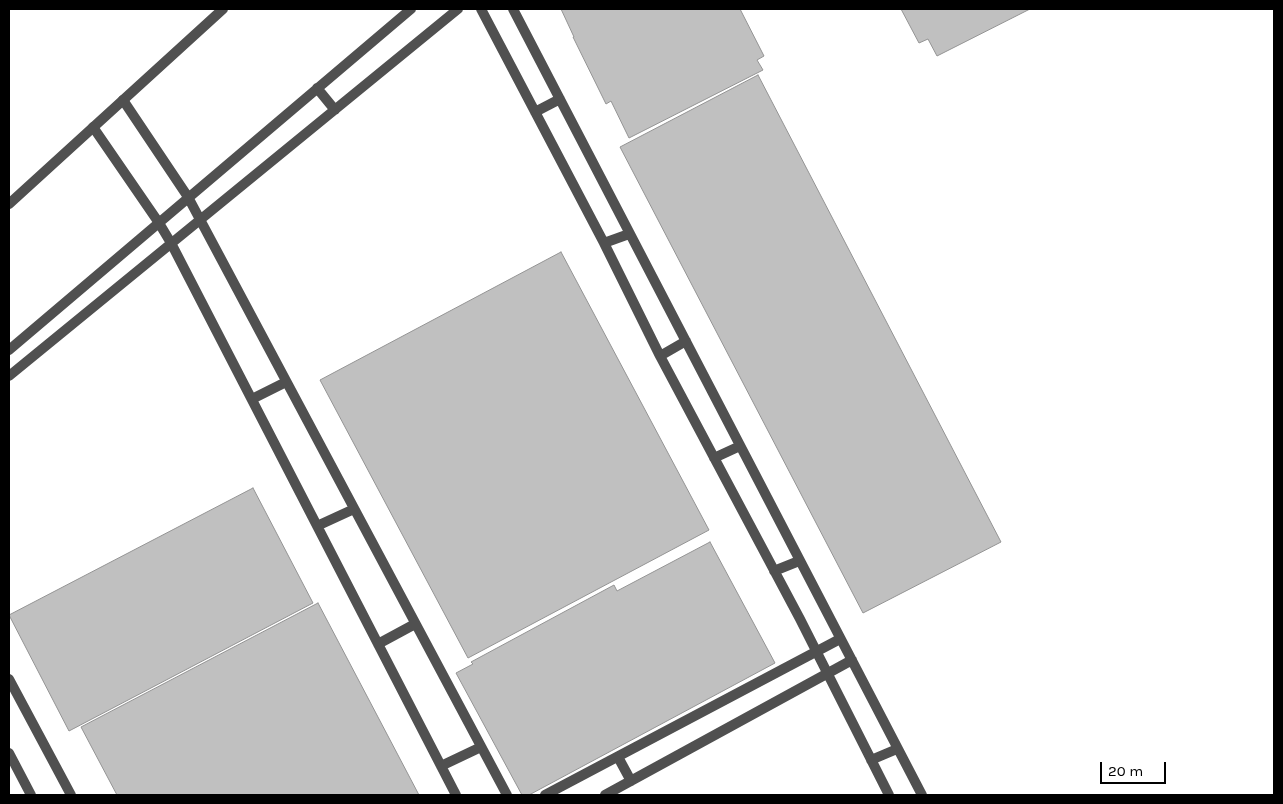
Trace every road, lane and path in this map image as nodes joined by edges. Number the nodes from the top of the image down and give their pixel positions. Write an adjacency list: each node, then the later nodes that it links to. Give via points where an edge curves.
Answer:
1 (223, 9): 8 (street)
2 (411, 9): 6 (street)
3 (458, 9): 9 (street)
4 (481, 9): 10 (street)
5 (513, 9): 7 (street)
6 (317, 88): 9 (street); 12 (street)
7 (560, 99): 10 (street); 16 (street)
8 (123, 100): 11 (street); 12 (street)
9 (335, 110): 14 (street)
10 (535, 112): 18 (street)
11 (93, 127): 13 (street); 15 (street)
12 (188, 197): 14 (street); 15 (street)
13 (9, 204)
14 (200, 220): 17 (street); 23 (street)
15 (159, 223): 17 (street); 20 (street)
16 (630, 234): 18 (street); 19 (street)
17 (172, 244): 22 (street); 24 (street)
18 (604, 244): 21 (street)
19 (686, 341): 21 (street); 25 (street)
20 (9, 350)
21 (660, 356): 26 (street)
22 (9, 376)
23 (286, 382): 24 (street); 27 (street)
24 (252, 399): 28 (street)
25 (740, 446): 26 (street); 29 (street)
26 (714, 458): 30 (street)
27 (354, 509): 28 (street); 31 (street)
28 (317, 526): 33 (street)
29 (799, 561): 30 (street); 32 (street)
30 (774, 571): 34 (street)
31 (415, 624): 33 (street); 38 (street)
32 (840, 639): 34 (street); 35 (street)
33 (378, 644): 43 (street)
34 (815, 652): 36 (street); 41 (street)
35 (852, 660): 36 (street); 39 (street)
36 (826, 673): 42 (street); 44 (street)
37 (10, 684): 46 (street)
38 (481, 747): 43 (street); 48 (street)
39 (897, 749): 42 (street); 52 (street)
40 (9, 753): 45 (street)
41 (618, 757): 44 (street); 49 (street)
42 (871, 760): 51 (street)
43 (441, 766): 47 (street)
44 (630, 781): 50 (street)
45 (31, 795)
46 (70, 795)
47 (456, 795)
48 (506, 795)
49 (545, 795)
50 (605, 795)
51 (889, 795)
52 (922, 795)

